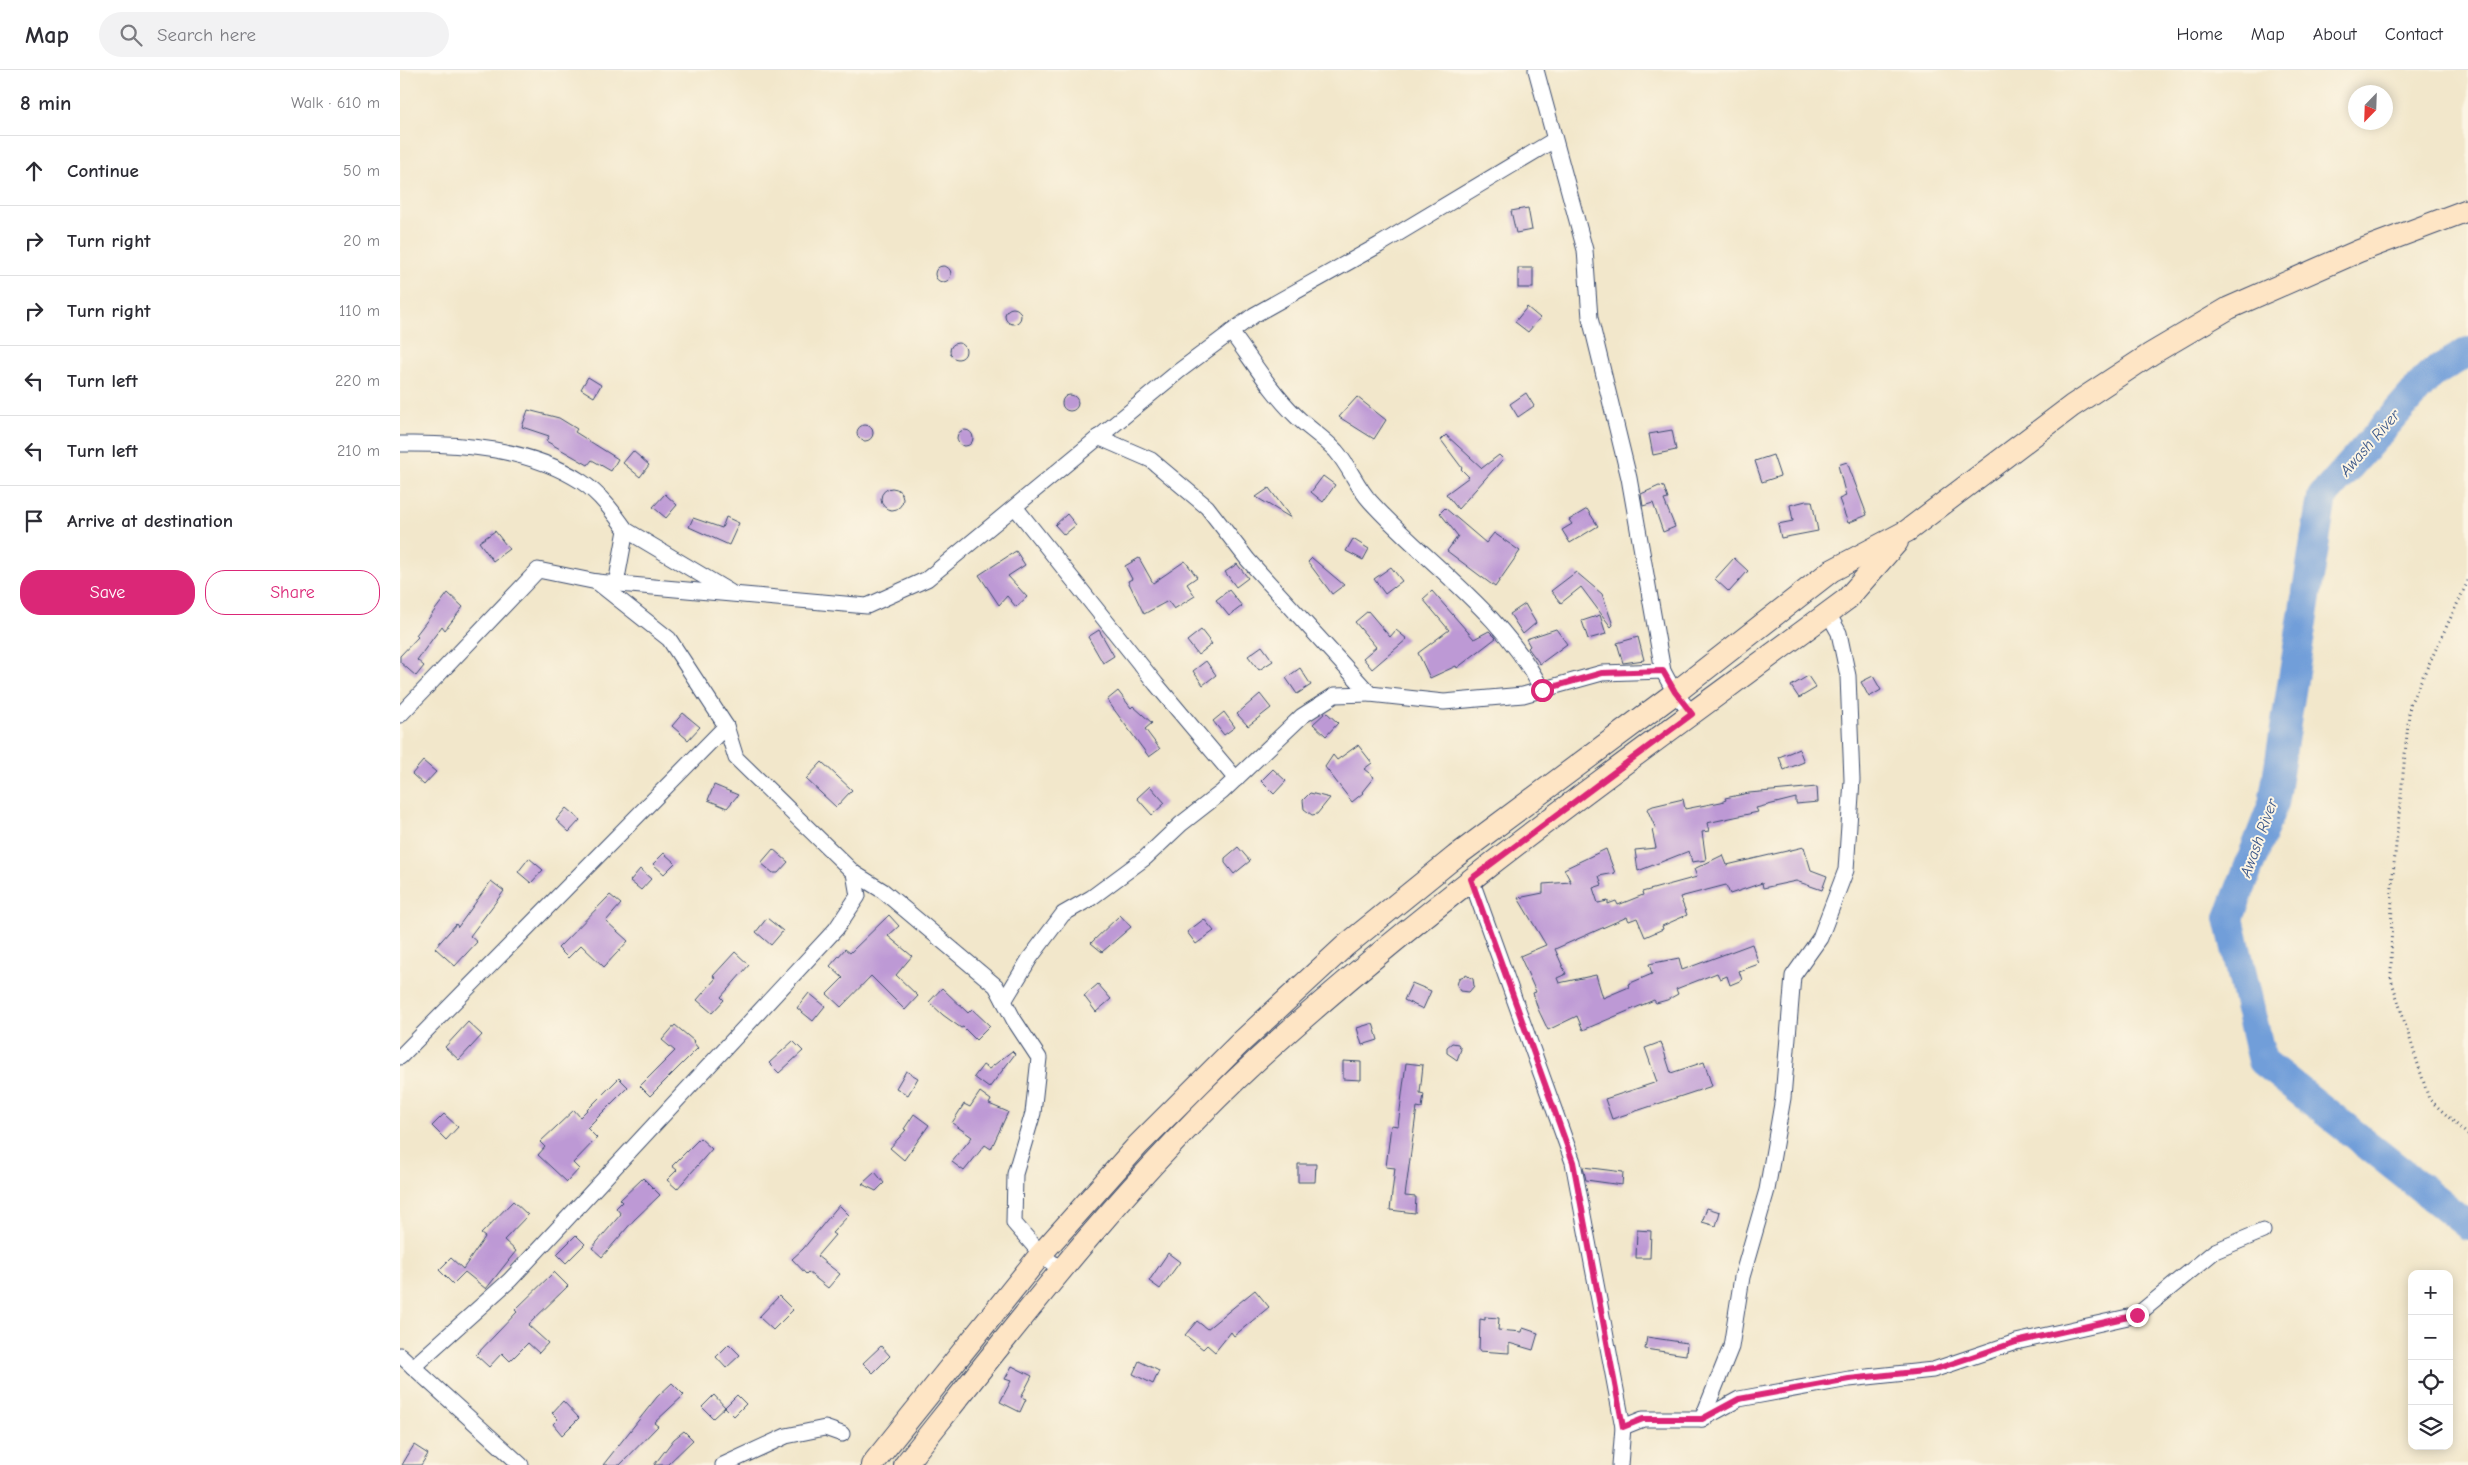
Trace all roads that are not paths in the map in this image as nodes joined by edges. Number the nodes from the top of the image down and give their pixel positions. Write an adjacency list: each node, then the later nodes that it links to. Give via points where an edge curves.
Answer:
1 (1536, 70): 2 (street)
2 (1554, 140): 4 (street, via 1380,245 1254,315); 14 (street, via 1585,250 1590,318 1630,478)
3 (2468, 210): 9 (main road, via 2359,251 2228,308 2072,406)
4 (1231, 332): 5 (street); 15 (street, via 1295,416 1334,449 1368,499 1503,633)
5 (1098, 437): 7 (street); 17 (street, via 1151,460 1207,507 1248,560)
6 (400, 444): 8 (street, via 457,445 539,460 583,482 609,506)
7 (1015, 507): 12 (street, via 927,579 867,606); 21 (street)
8 (626, 530): 11 (street); 12 (street)
9 (1907, 531): 13 (main road, via 1846,598); 16 (main road, via 1831,571)
10 (597, 582): 11 (street); 18 (street, via 538,570); 20 (street, via 668,639)
11 (616, 584): 12 (street)
12 (734, 595)
13 (1828, 613): 19 (main road); 31 (street, via 1839,634 1848,676 1852,780 1846,870 1820,938 1793,976 1783,1098 1767,1190 1742,1277 1731,1347)
14 (1663, 671): 15 (street, via 1602,673); 16 (street)
15 (1542, 690): 17 (street, via 1523,695 1444,702)
16 (1675, 692): 19 (street); 27 (main road, via 1456,856 1345,946 1239,1044 1138,1145)
17 (1370, 694): 21 (street, via 1335,695 1302,716)
18 (400, 714)
19 (1692, 714): 23 (main road)
20 (726, 726): 22 (street, via 736,758); 25 (street)
21 (1236, 779): 24 (street, via 1145,858 1091,898 1063,914 1030,958)
22 (854, 873): 24 (street, via 883,891 996,986); 30 (street, via 858,896 836,930 510,1280)
23 (1471, 879): 28 (main road, via 1363,966 1254,1062 1155,1162); 32 (street, via 1573,1162)
24 (1004, 1001): 27 (street, via 1038,1058 1033,1113 1015,1174 1014,1224)
25 (400, 1057)
26 (2263, 1231): 31 (street, via 2215,1251 2137,1315 2016,1342 1933,1370 1849,1379 1739,1399)
27 (1041, 1254): 28 (street); 36 (main road)
28 (1060, 1269): 37 (main road)
29 (400, 1355): 30 (street)
30 (413, 1367): 34 (street)
31 (1702, 1419): 32 (street, via 1643,1419)
32 (1623, 1427): 38 (street)
33 (842, 1434): 35 (street, via 825,1428 786,1436)
34 (521, 1465)
35 (723, 1465)
36 (872, 1465)
37 (905, 1465)
38 (1620, 1465)

